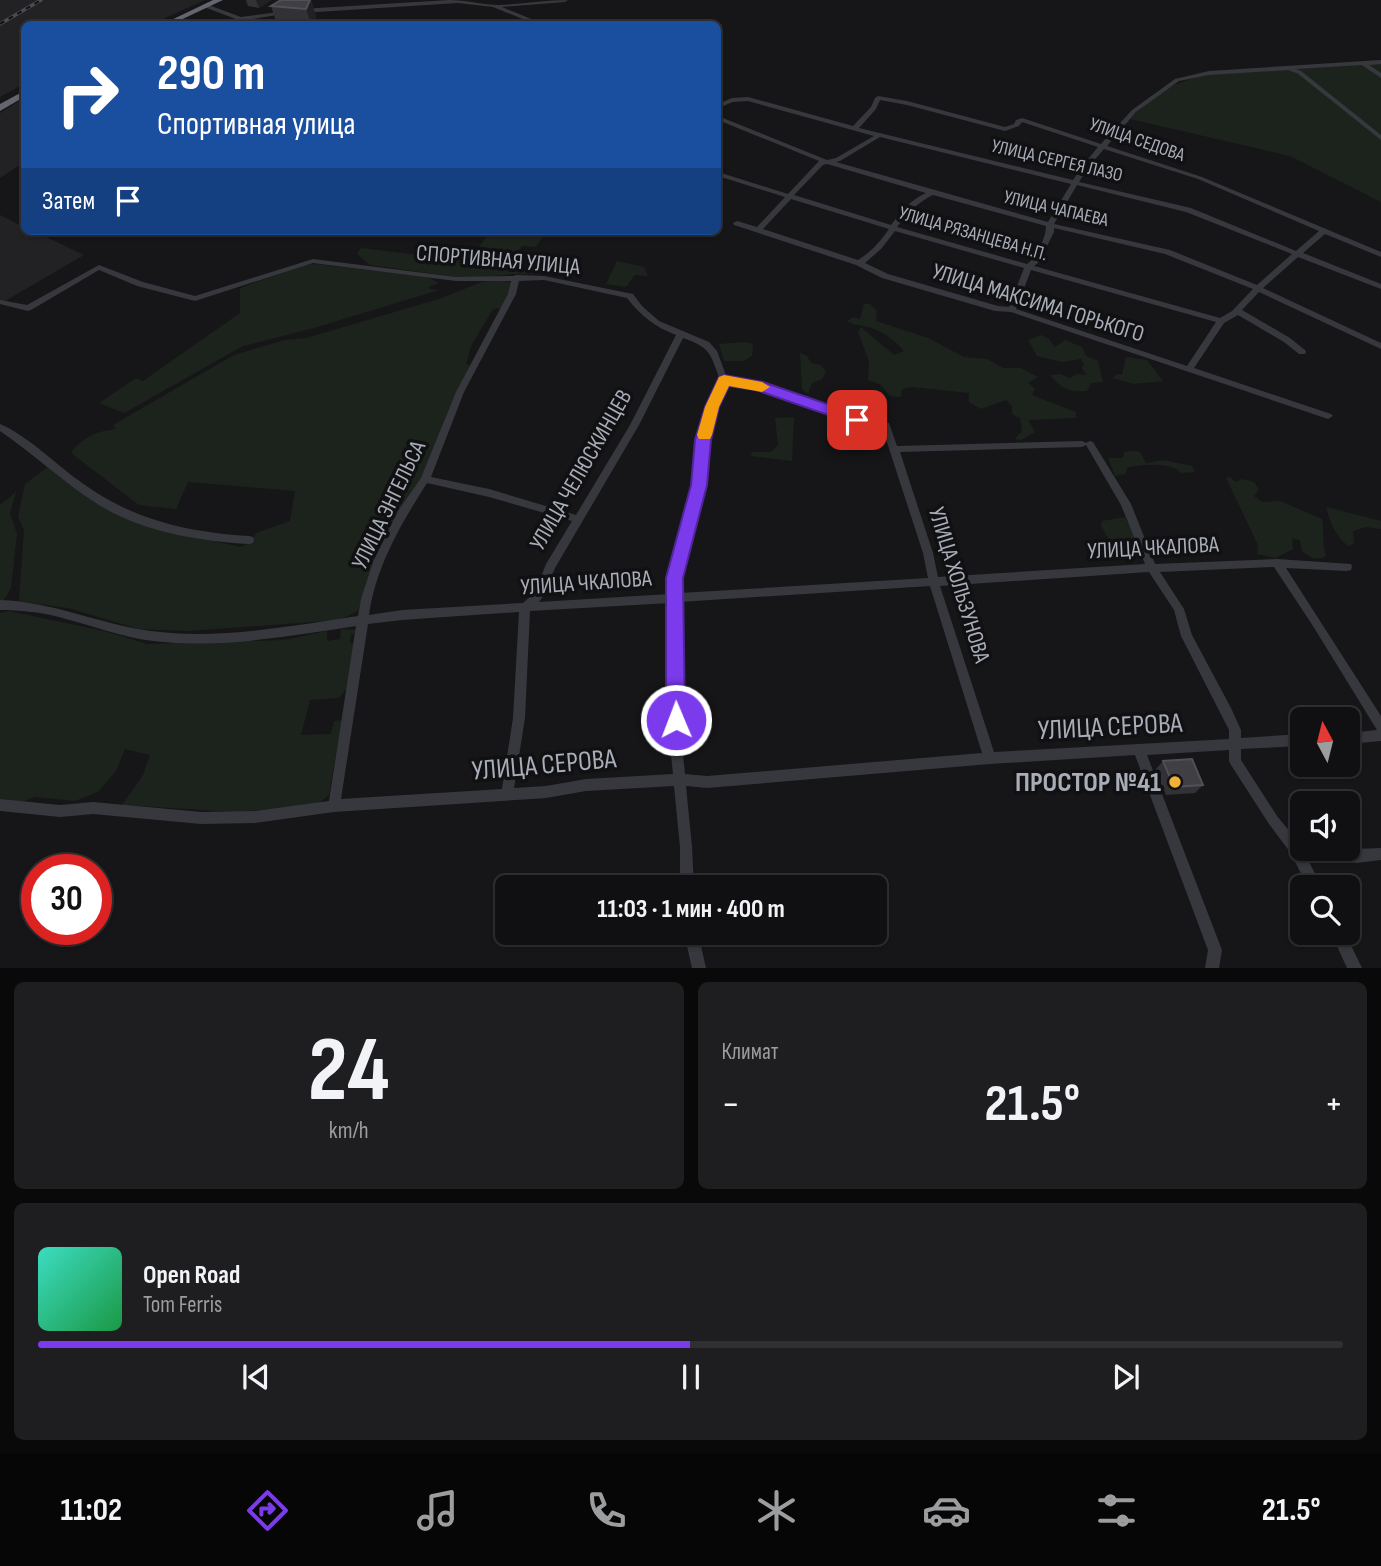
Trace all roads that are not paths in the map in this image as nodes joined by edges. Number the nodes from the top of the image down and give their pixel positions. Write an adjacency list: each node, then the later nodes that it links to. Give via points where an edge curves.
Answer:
1 (219, 0): 3 (highway)
2 (565, 0): 4 (street)
3 (206, 6): 5 (highway); 6 (street)
4 (494, 6): 6 (street, via 439,2 298,11); 7 (street)
5 (174, 21)
6 (253, 21)
7 (532, 21)
8 (1381, 62): 9 (street)
9 (1364, 64): 10 (street); 11 (street)
10 (1291, 70): 18 (street); 19 (street, via 1209,73 1177,80 1134,111)
11 (1381, 76)
12 (21, 96): 14 (highway)
13 (721, 105): 16 (street, УЛИЦА СЕРГЕЯ ЛАЗО, via 748,99)
14 (0, 108)
15 (721, 119): 20 (street, УЛИЦА ЧАПАЕВА)
16 (856, 127): 17 (street, УЛИЦА СЕРГЕЯ ЛАЗО); 19 (street, УЛИЦА СЕДОВА, via 878,98 1005,129 1022,120)
17 (879, 135): 20 (street); 22 (street, УЛИЦА СЕРГЕЯ ЛАЗО)
18 (1381, 138)
19 (1104, 146): 22 (street); 29 (street, УЛИЦА СЕДОВА, via 1200,178)
20 (828, 162): 23 (street, УЛИЦА ЧАПАЕВА); 24 (street, via 821,163)
21 (721, 175): 24 (street, УЛИЦА РЯЗАНЦЕВА Н.П.)
22 (1074, 182): 26 (street); 30 (street, УЛИЦА СЕРГЕЯ ЛАЗО, via 1188,210)
23 (932, 192): 26 (street, УЛИЦА ЧАПАЕВА); 27 (street, via 912,202)
24 (790, 196): 27 (street, УЛИЦА РЯЗАНЦЕВА Н.П.); 28 (street)
25 (737, 223): 28 (street, УЛИЦА МАКСИМА ГОРЬКОГО)
26 (1050, 225): 33 (street, via 1035,262); 36 (street, УЛИЦА ЧАПАЕВА, via 1167,252)
27 (892, 228): 32 (street, via 874,253); 33 (street, УЛИЦА РЯЗАНЦЕВА Н.П.)
28 (759, 229): 32 (street, УЛИЦА МАКСИМА ГОРЬКОГО)
29 (1325, 231): 30 (street); 31 (street, УЛИЦА СЕДОВА)
30 (1299, 253): 35 (street, УЛИЦА СЕРГЕЯ ЛАЗО); 36 (street)
31 (1381, 255)
32 (859, 263): 38 (street, УЛИЦА МАКСИМА ГОРЬКОГО, via 885,276)
33 (1029, 266): 38 (street); 40 (street, УЛИЦА РЯЗАНЦЕВА Н.П.)
34 (516, 277): 37 (street, СПОРТИВНАЯ УЛИЦА, via 481,281 313,261 195,299 99,267 28,308); 41 (street, СПОРТИВНАЯ УЛИЦА, via 628,295 644,315); 49 (street, УЛИЦА ЭНГЕЛЬСА, via 512,294 460,392)
35 (1381, 287)
36 (1259, 289): 39 (street); 42 (street, УЛИЦА ЧАПАЕВА)
37 (0, 302)
38 (1012, 310): 44 (street, УЛИЦА МАКСИМА ГОРЬКОГО)
39 (1237, 310): 40 (street); 43 (street, via 1290,340)
40 (1220, 320): 44 (street)
41 (680, 335): 45 (street, СПОРТИВНАЯ УЛИЦА, via 713,351); 50 (street, УЛИЦА ЧЕЛЮСКИНЦЕВ, via 634,425)
42 (1381, 346)
43 (1302, 352)
44 (1189, 369): 46 (street, УЛИЦА МАКСИМА ГОРЬКОГО)
45 (724, 380): 48 (street, УЛИЦА ХОЛЬЗУНОВА, via 886,425); 56 (street, via 703,440 699,485)
46 (1328, 416)
47 (0, 427): 51 (street, via 32,446 106,505 220,539)
48 (895, 449): 54 (street, via 1086,444 1126,504); 55 (street, УЛИЦА ХОЛЬЗУНОВА)
49 (425, 479): 50 (street); 59 (street, УЛИЦА ЭНГЕЛЬСА, via 378,562)
50 (577, 519): 58 (street, УЛИЦА ЧЕЛЮСКИНЦЕВ, via 539,595)
51 (249, 540)
52 (1277, 563): 53 (street, УЛИЦА ЧКАЛОВА); 54 (street, УЛИЦА ЧКАЛОВА); 60 (street)
53 (1347, 567)
54 (1152, 568): 55 (street, УЛИЦА ЧКАЛОВА); 64 (street, via 1179,608 1187,636 1235,730)
55 (933, 582): 56 (street, УЛИЦА ЧКАЛОВА); 66 (street, УЛИЦА ХОЛЬЗУНОВА)
56 (674, 598): 58 (street, УЛИЦА ЧКАЛОВА); 67 (street)
57 (0, 605): 59 (street, УЛИЦА ЧКАЛОВА, via 79,617 150,635 201,638 279,634)
58 (525, 608): 59 (street, УЛИЦА ЧКАЛОВА); 68 (street, via 519,718)
59 (363, 619): 70 (street, УЛИЦА ЭНГЕЛЬСА)
60 (1381, 726)
61 (1381, 736): 62 (street)
62 (1360, 737)
63 (1290, 741): 64 (street, УЛИЦА СЕРОВА)
64 (1236, 744): 65 (street, УЛИЦА СЕРОВА); 71 (street, via 1240,771)
65 (1139, 749): 66 (street, УЛИЦА СЕРОВА); 78 (street, via 1215,950)
66 (990, 758): 67 (street, УЛИЦА СЕРОВА, via 707,782)
67 (679, 780): 68 (street, УЛИЦА СЕРОВА); 74 (street)
68 (507, 794): 70 (street, УЛИЦА СЕРОВА)
69 (0, 805): 70 (street, УЛИЦА СЕРОВА, via 201,818 255,817)
70 (334, 806)
71 (1290, 838)
72 (1381, 855): 73 (street)
73 (1360, 856)
74 (687, 875)
75 (694, 945): 77 (street)
76 (1344, 945): 79 (street)
77 (699, 968)
78 (1212, 968)
79 (1355, 968)

